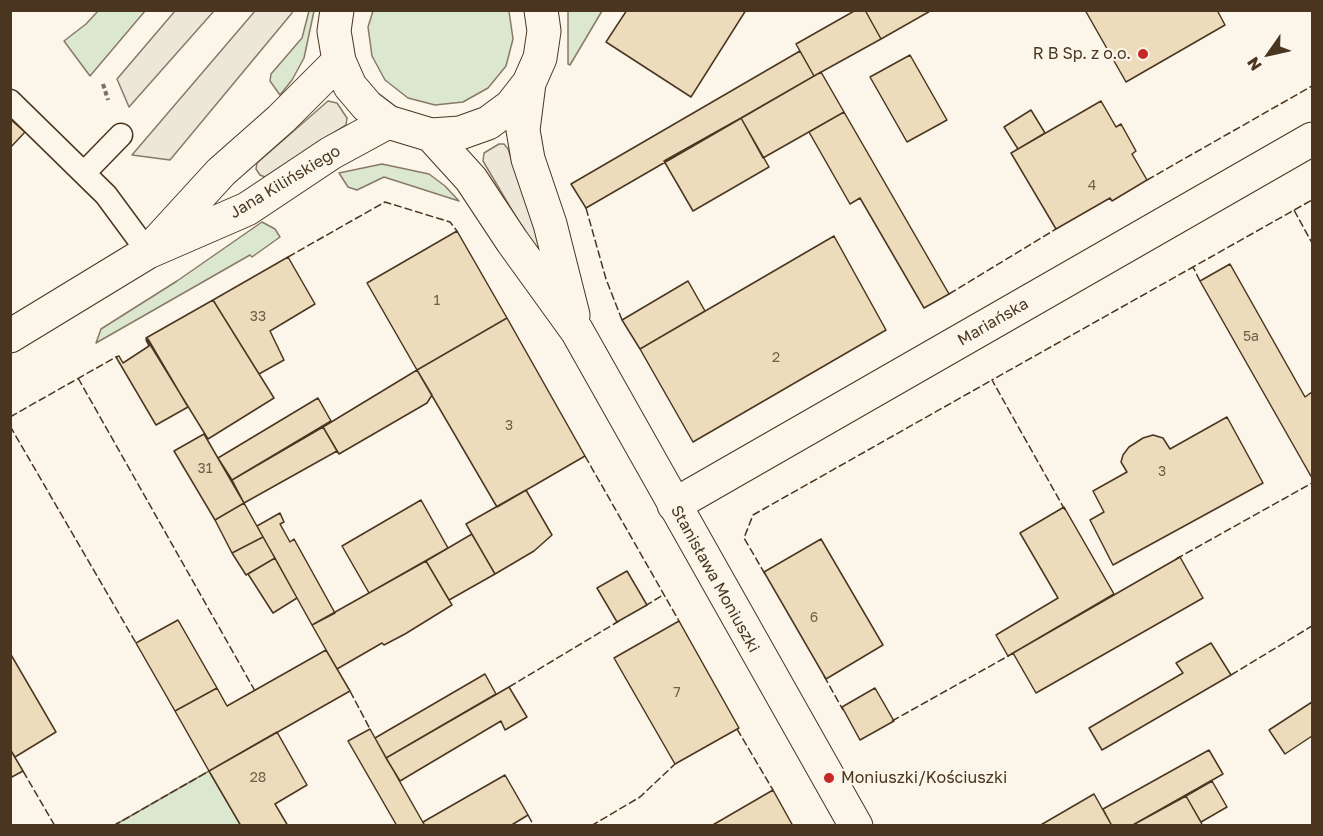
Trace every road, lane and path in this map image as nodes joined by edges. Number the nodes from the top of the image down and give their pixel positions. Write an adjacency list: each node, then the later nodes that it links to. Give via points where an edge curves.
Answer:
1 (337, 10): 3 (street, via 334,31)
2 (541, 10): 4 (street, via 544,31 540,58)
3 (339, 61): 6 (street, via 350,86); 11 (street, Jana Kilińskiego, via 221,172)
4 (529, 83): 8 (street, via 511,106 488,123 460,133); 12 (street, Stanisława Moniuszki, via 523,130 528,159 550,224)
5 (10, 101): 10 (lane)
6 (388, 122): 8 (street); 11 (street, Jana Kilińskiego, via 331,153 247,209)
7 (121, 135): 10 (lane)
8 (431, 135): 12 (street, Stanisława Moniuszki, via 471,178)
9 (1312, 139): 14 (street, Mariańska)
10 (84, 173): 11 (lane, via 106,195)
11 (148, 252): 13 (street, Jana Kilińskiego)
12 (577, 331): 14 (street, Stanisława Moniuszki)
13 (10, 336)
14 (674, 505): 15 (street, Stanisława Moniuszki)
15 (856, 825)

